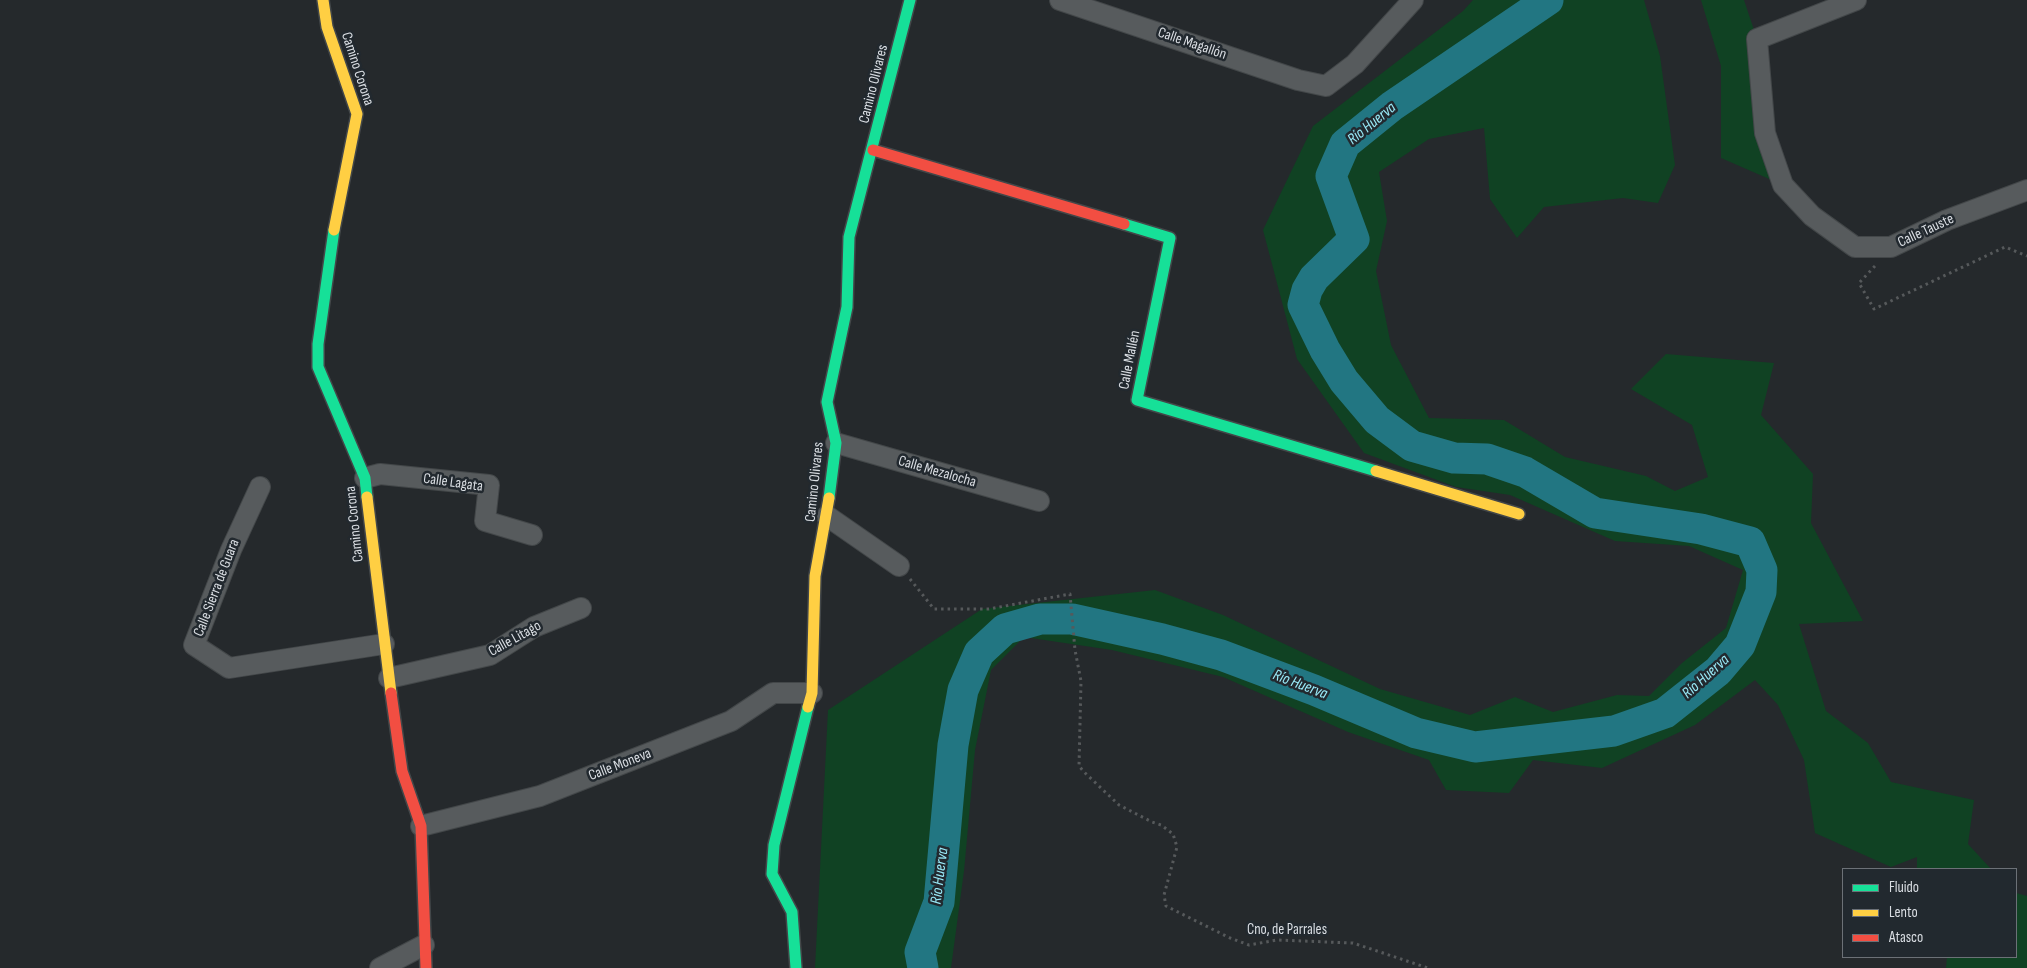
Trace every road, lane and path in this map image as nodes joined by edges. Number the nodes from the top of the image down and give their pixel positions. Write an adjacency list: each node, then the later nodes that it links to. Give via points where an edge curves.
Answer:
1 (323, 0): 11 (street, Camino Corona, via 328,27 357,114 340,197 318,344 318,367)
2 (910, 0): 6 (street, Camino Olivares)
3 (1060, 0): 4 (street, Calle Magallón, via 1298,80 1326,86 1355,64)
4 (1413, 0)
5 (1856, 0): 8 (street, Calle Tauste, via 1757,40 1765,133 1783,185 1812,216 1855,247)
6 (873, 150): 10 (street, Camino Olivares, via 849,237 847,307 827,402); 14 (street, Calle Mallén, via 1170,238 1137,400)
7 (2027, 190): 8 (street, Calle Tauste, via 1946,220)
8 (1891, 247): 9 (path, via 1859,283 1874,309 2005,247)
9 (2027, 256)
10 (836, 443): 13 (street, Calle Mezalocha); 15 (street, Camino Olivares)
11 (365, 478): 16 (street, Calle Lagata, via 380,474 489,485 486,522); 19 (street, Camino Corona)
12 (260, 487): 19 (street, Calle Sierra de Guara, via 230,550 194,645 229,668)
13 (1038, 501)
14 (1519, 514)
15 (827, 516): 17 (street); 21 (street, Camino Olivares, via 815,576)
16 (532, 535)
17 (899, 566): 27 (path, Cno, de Parrales, via 934,609 989,609 1070,594 1081,681 1080,766 1119,805 1173,834 1178,846 1164,895 1166,906 1230,938 1250,944 1284,940 1353,943)
18 (581, 608): 20 (street, Calle Litago, via 534,627 490,655)
19 (384, 644): 20 (street, Camino Corona)
20 (390, 678): 22 (street, Camino Corona, via 402,771)
21 (812, 693): 22 (street, Calle Moneva, via 772,693 731,721 540,796); 26 (street, Camino Olivares, via 772,874 792,912)
22 (421, 826): 23 (street, Camino Corona)
23 (424, 945): 24 (street); 25 (street, Camino Corona)
24 (380, 968)
25 (426, 968)
26 (796, 968)
27 (1428, 968)

